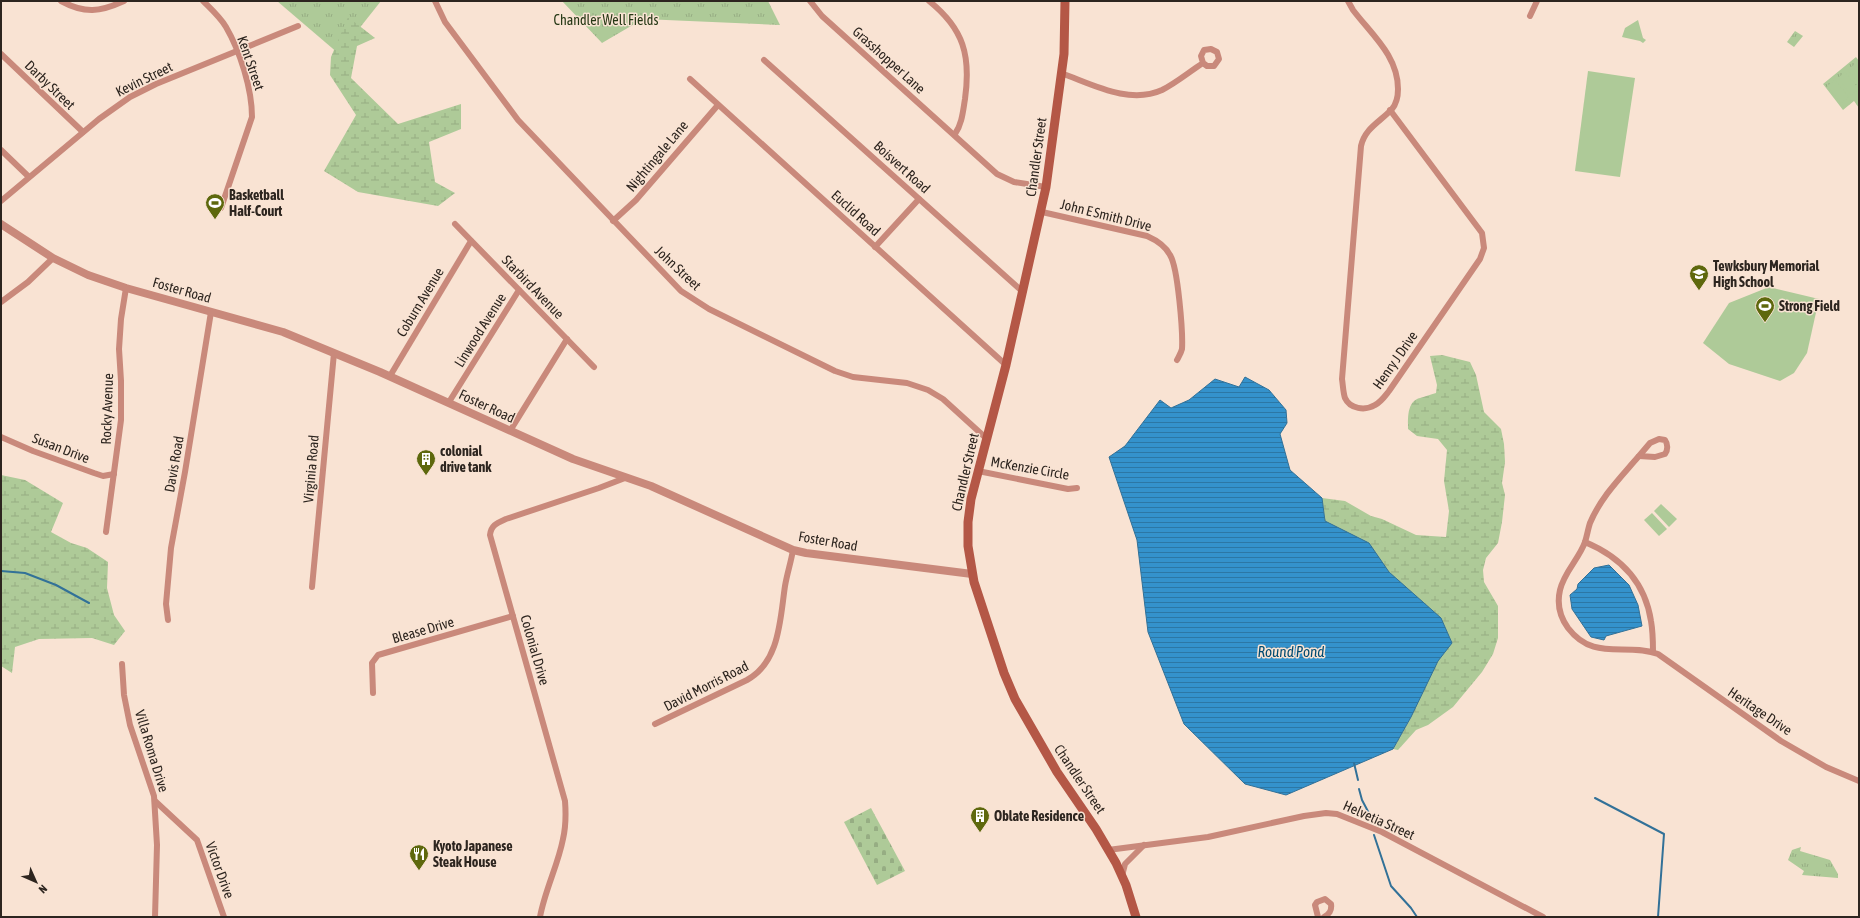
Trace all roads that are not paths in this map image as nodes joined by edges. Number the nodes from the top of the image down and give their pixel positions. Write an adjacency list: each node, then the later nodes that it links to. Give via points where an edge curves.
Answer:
1 (62, 1): 2 (street, via 75,8 96,10)
2 (124, 1)
3 (203, 1): 12 (street, Kent Street, via 226,27)
4 (435, 1): 29 (street, John Street, via 445,22 518,120)
5 (810, 1): 21 (street, Grasshopper Lane, via 822,16)
6 (929, 1): 21 (street, via 953,25 967,60 968,78 964,107 960,126)
7 (1065, 1): 16 (main road, Chandler Street, via 1065,41)
8 (1348, 1): 19 (street, Henry J Drive, via 1394,64 1398,96 1396,104)
9 (1537, 1): 10 (street)
10 (1530, 16)
11 (298, 26): 12 (street, Kevin Street)
12 (237, 51): 20 (street, Kevin Street, via 140,91 111,109); 27 (street, Kent Street, via 250,90 252,116)
13 (1, 54): 20 (street, Darby Street)
14 (764, 60): 25 (street, Boisvert Road)
15 (1203, 63): 16 (street, via 1166,88 1139,96 1119,94)
16 (1061, 73): 24 (main road, Chandler Street)
17 (690, 79): 18 (street, Euclid Road)
18 (718, 105): 29 (street, Nightingale Lane, via 636,200); 33 (street, Euclid Road)
19 (1390, 110): 19 (street, Henry J Drive, via 1366,134 1361,146 1358,174 1342,379 1349,404 1361,408 1375,405 1389,392 1480,259 1484,248 1482,233)
20 (83, 132): 23 (street, Kevin Street)
21 (955, 134): 24 (street, Grasshopper Lane, via 1001,177 1014,182)
22 (1, 150): 23 (street)
23 (29, 177): 26 (street, Kevin Street)
24 (1046, 187): 28 (main road, Chandler Street)
25 (919, 199): 33 (street); 37 (street, Boisvert Road)
26 (1, 201)
27 (221, 208)
28 (1042, 212): 37 (main road, Chandler Street); 42 (street, John E Smith Drive, via 1146,236 1168,250 1176,277 1182,347)
29 (612, 221): 49 (street, John Street, via 681,291 698,303 835,371 853,377 907,383 928,390 944,399)
30 (1, 224): 34 (street, Foster Road)
31 (456, 224): 32 (street, Starbird Avenue)
32 (471, 241): 36 (street, Starbird Avenue); 45 (street, Coburn Avenue)
33 (875, 247): 43 (street, Euclid Road)
34 (53, 258): 35 (street, Foster Road, via 88,275); 38 (street, via 28,282)
35 (126, 288): 39 (street, Foster Road); 52 (street, Rocky Avenue, via 119,350 122,381 121,420)
36 (518, 290): 40 (street, Starbird Avenue); 46 (street, Linwood Avenue)
37 (1023, 292): 43 (main road, Chandler Street)
38 (1, 302)
39 (211, 312): 41 (street, Foster Road, via 283,332); 61 (street, Davis Road, via 171,548 166,604)
40 (567, 339): 44 (street, Starbird Avenue); 47 (street)
41 (334, 353): 45 (street, Foster Road); 59 (street, Virginia Road)
42 (1177, 360)
43 (1006, 365): 49 (main road, Chandler Street)
44 (594, 367)
45 (390, 376): 46 (street, Foster Road)
46 (449, 402): 47 (street, Foster Road)
47 (510, 431): 53 (street, Foster Road)
48 (1, 437): 52 (street, Susan Drive, via 94,473 104,476)
49 (987, 439): 51 (main road, Chandler Street)
50 (1638, 457): 56 (street, Heritage Drive, via 1600,503)
51 (978, 471): 54 (street, McKenzie Circle, via 1068,489); 58 (main road, Chandler Street, via 968,522)
52 (114, 474): 55 (street, Rocky Avenue)
53 (624, 478): 57 (street, Foster Road, via 714,513); 60 (street, Colonial Drive, via 506,518 493,525 490,535)
54 (1077, 488)
55 (106, 532)
56 (1586, 542): 62 (street, via 1612,555 1636,581 1652,622); 62 (street, Heritage Drive, via 1560,589 1559,609 1563,622 1573,634 1596,648)
57 (794, 550): 58 (street, Foster Road); 65 (street, David Morris Road, via 777,639 764,668 756,676)
58 (972, 574): 69 (main road, Chandler Street, via 1001,666 1017,704 1064,784)
59 (312, 587)
60 (513, 616): 64 (street, Blease Drive, via 378,655 372,663); 73 (street, Colonial Drive, via 565,801 563,840)
61 (168, 620)
62 (1653, 652): 66 (street, Heritage Drive, via 1664,657 1781,741 1826,767)
63 (122, 664): 67 (street, Villa Roma Drive, via 124,695 130,725)
64 (373, 693)
65 (655, 724)
66 (1859, 781)
67 (155, 801): 71 (street, Villa Roma Drive, via 158,845); 72 (street, Victor Drive, via 197,840)
68 (1144, 845): 69 (street, Helvetia Street); 70 (street, via 1125,864); 77 (street, Helvetia Street, via 1228,834 1304,816 1336,814 1382,832)
69 (1108, 850): 70 (main road, Chandler Street)
70 (1122, 876): 74 (main road, Chandler Street)
71 (155, 917)
72 (224, 917)
73 (540, 917)
74 (1136, 917)
75 (1318, 917): 76 (street, via 1315,905 1325,899 1331,904 1332,909)
76 (1324, 917)
77 (1543, 917)

